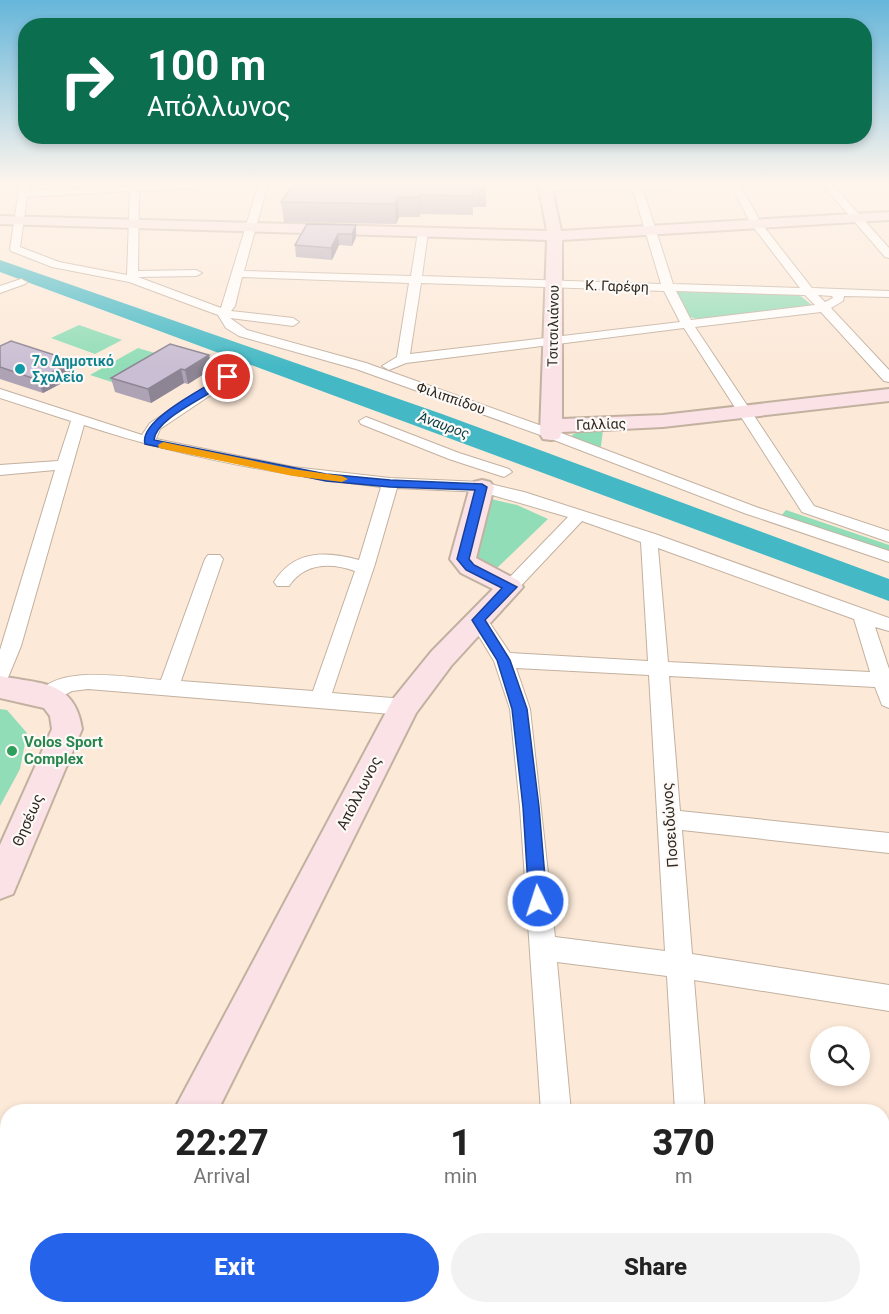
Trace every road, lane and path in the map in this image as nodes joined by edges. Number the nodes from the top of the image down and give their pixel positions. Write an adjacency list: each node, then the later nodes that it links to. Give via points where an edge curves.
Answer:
1 (16, 244): 10 (street, Φιλιππίδου, via 15,249 57,265)
2 (133, 244): 10 (street)
3 (245, 244): 9 (street)
4 (421, 244): 11 (street)
5 (555, 244): 13 (street, Τσιτσιλιάνου)
6 (654, 244): 14 (street)
7 (771, 244): 16 (street)
8 (196, 273): 10 (street)
9 (237, 274): 11 (street, Κ. Γαρέφη); 20 (street, via 230,306)
10 (132, 277): 20 (street, Φιλιππίδου)
11 (415, 279): 13 (street, Κ. Γαρέφη); 25 (street)
12 (21, 282): 15 (street)
13 (555, 284): 14 (street, Κ. Γαρέφη); 23 (street, Τσιτσιλιάνου)
14 (668, 287): 16 (street, Κ. Γαρέφη); 22 (street)
15 (0, 290)
16 (807, 291): 17 (street, Κ. Γαρέφη); 19 (street)
17 (836, 292): 18 (street, Κ. Γαρέφη); 19 (street, via 839,298)
18 (889, 294)
19 (822, 308): 22 (street); 28 (street)
20 (223, 313): 21 (street); 34 (street, Φιλιππίδου, via 229,325 243,333 361,366)
21 (293, 322)
22 (687, 324): 23 (street); 31 (street)
23 (553, 339): 25 (street); 34 (street, Τσιτσιλιάνου)
24 (326, 343): 26 (street, Γαλλίας)
25 (403, 359): 26 (street)
26 (389, 366): 34 (street, Γαλλίας)
27 (228, 377): 35 (street, via 169,414 149,434)
28 (889, 378)
29 (0, 393): 32 (street)
30 (889, 395): 31 (street, Γαλλίας)
31 (745, 413): 34 (street, Γαλλίας); 41 (street, via 808,509)
32 (78, 420): 35 (street); 36 (street)
33 (366, 421): 39 (street, via 504,472)
34 (551, 430): 43 (street, Φιλιππίδου, via 591,451)
35 (149, 442): 38 (street, via 293,472)
36 (66, 465): 37 (street); 53 (street)
37 (0, 470)
38 (390, 483): 39 (street); 45 (street, via 378,531)
39 (482, 487): 40 (street); 47 (street, via 463,559 470,567)
40 (580, 514): 42 (street); 47 (street, Απόλλωνος)
41 (889, 537)
42 (649, 538): 48 (street); 52 (street, Ποσειδώνος)
43 (889, 557)
44 (214, 559): 56 (street)
45 (363, 568): 46 (street, via 337,562 308,562 296,565); 58 (street)
46 (283, 582)
47 (510, 587): 49 (street, Απόλλωνος)
48 (862, 615): 50 (street); 54 (street)
49 (478, 620): 51 (street); 60 (street, Απόλλωνος)
50 (889, 625)
51 (504, 660): 52 (street); 64 (street, via 520,709)
52 (658, 668): 54 (street); 61 (street, Ποσειδώνος)
53 (0, 675)
54 (883, 680): 59 (street)
55 (0, 687): 57 (street)
56 (169, 687): 57 (street, via 88,682 68,684); 58 (street)
57 (47, 696): 63 (street, Θησέως, via 63,708 67,720 65,737)
58 (320, 699): 60 (street)
59 (889, 700)
60 (404, 707): 67 (street, Απόλλωνος)
61 (669, 819): 62 (street); 65 (street, Ποσειδώνος)
62 (889, 843)
63 (0, 883)
64 (542, 948): 65 (street); 68 (street)
65 (680, 965): 66 (street); 69 (street, Ποσειδώνος)
66 (889, 998)
67 (198, 1104)
68 (554, 1104)
69 (689, 1104)

